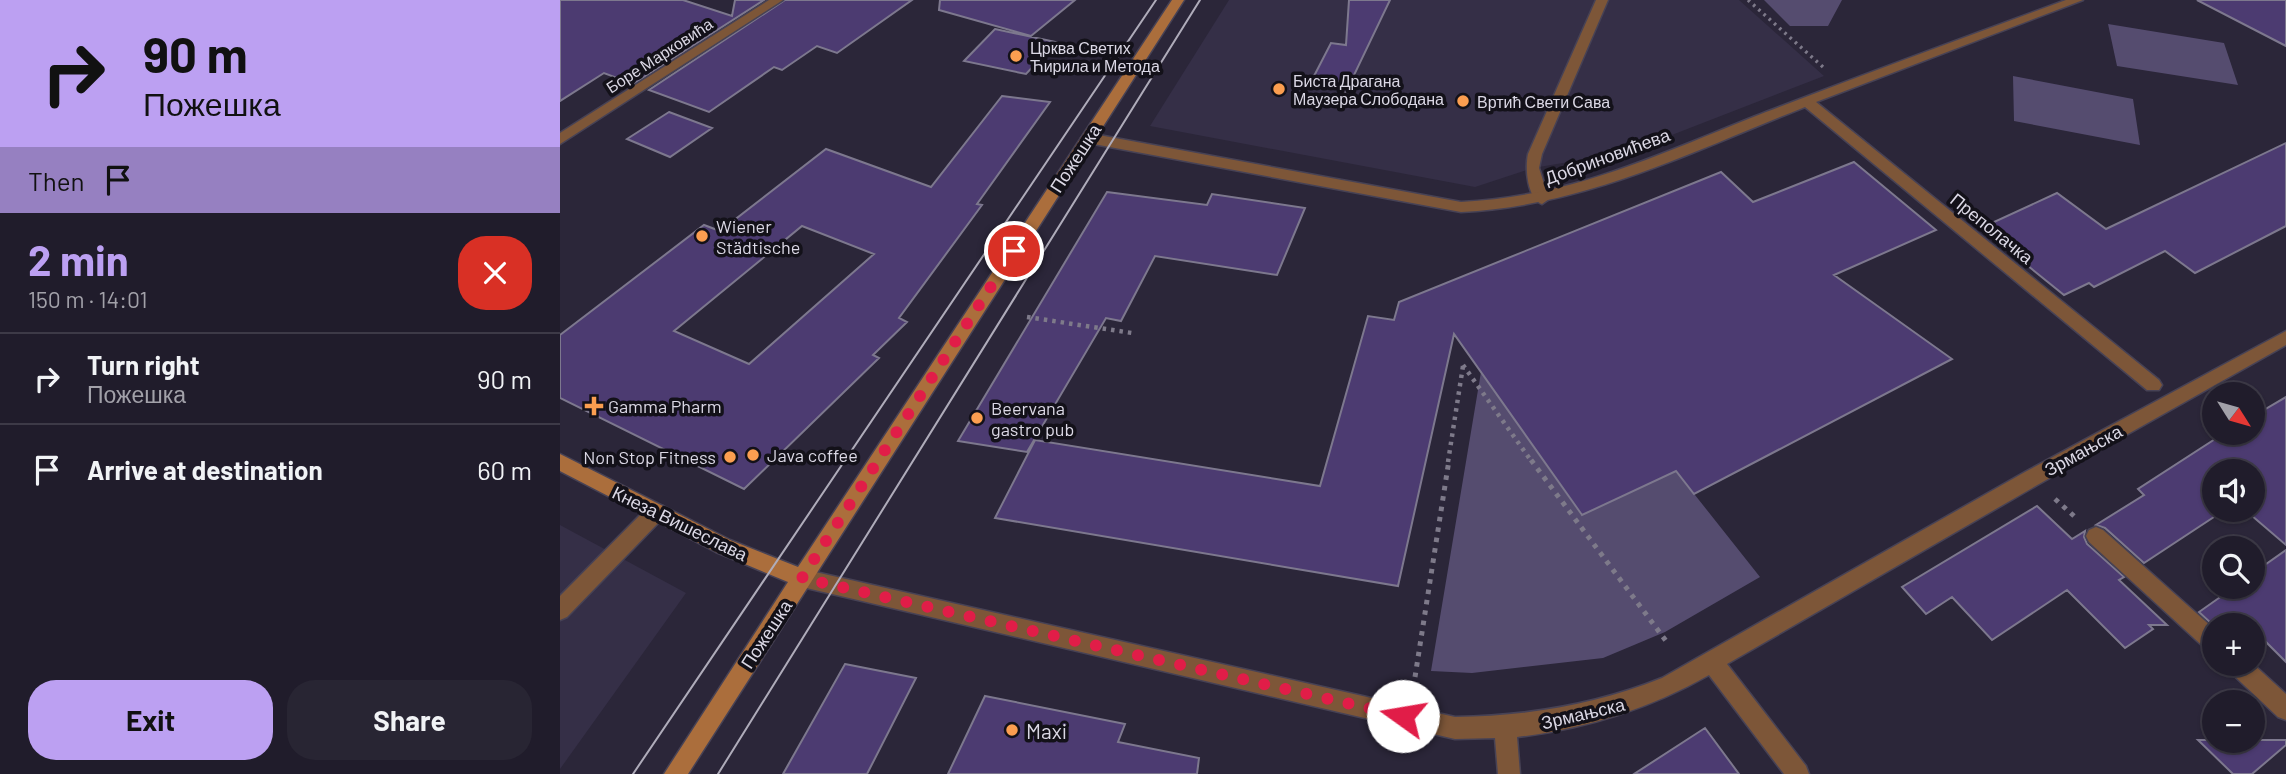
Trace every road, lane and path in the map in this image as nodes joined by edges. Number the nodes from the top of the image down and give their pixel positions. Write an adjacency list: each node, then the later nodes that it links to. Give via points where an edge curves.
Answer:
1 (777, 0): 9 (street, Боре Марковића)
2 (1178, 0): 8 (main road, Пожешка)
3 (1602, 0): 10 (street, via 1535,154 1532,168)
4 (1748, 0): 6 (path)
5 (2077, 0): 7 (street, Добриновићева)
6 (1831, 74)
7 (1806, 101): 10 (street, Добриновићева, via 1601,182); 14 (street, Преполачка)
8 (1088, 138): 10 (street, Добриновићева, via 1461,207); 19 (main road, Пожешка)
9 (560, 139)
10 (1542, 199)
11 (1027, 317): 12 (path)
12 (1132, 333)
13 (2286, 337): 16 (street, Зрмањска)
14 (2153, 385)
15 (560, 462): 17 (main road, Кнеза Вишеслава)
16 (2032, 478): 18 (path); 23 (street, Зрмањска)
17 (656, 512): 19 (main road, Кнеза Вишеслава); 20 (street)
18 (2096, 536): 21 (street)
19 (802, 578): 27 (street, Зрмањска, via 1455,728); 28 (main road, Пожешка)
20 (560, 610)
21 (2202, 632)
22 (1669, 645): 25 (path, via 1463,365)
23 (1712, 662): 27 (street, Зрмањска, via 1625,705 1571,720); 30 (street)
24 (2250, 676): 26 (street)
25 (1415, 677)
26 (2286, 709)
27 (1505, 729): 29 (street)
28 (675, 774)
29 (1509, 774)
30 (1798, 774)

